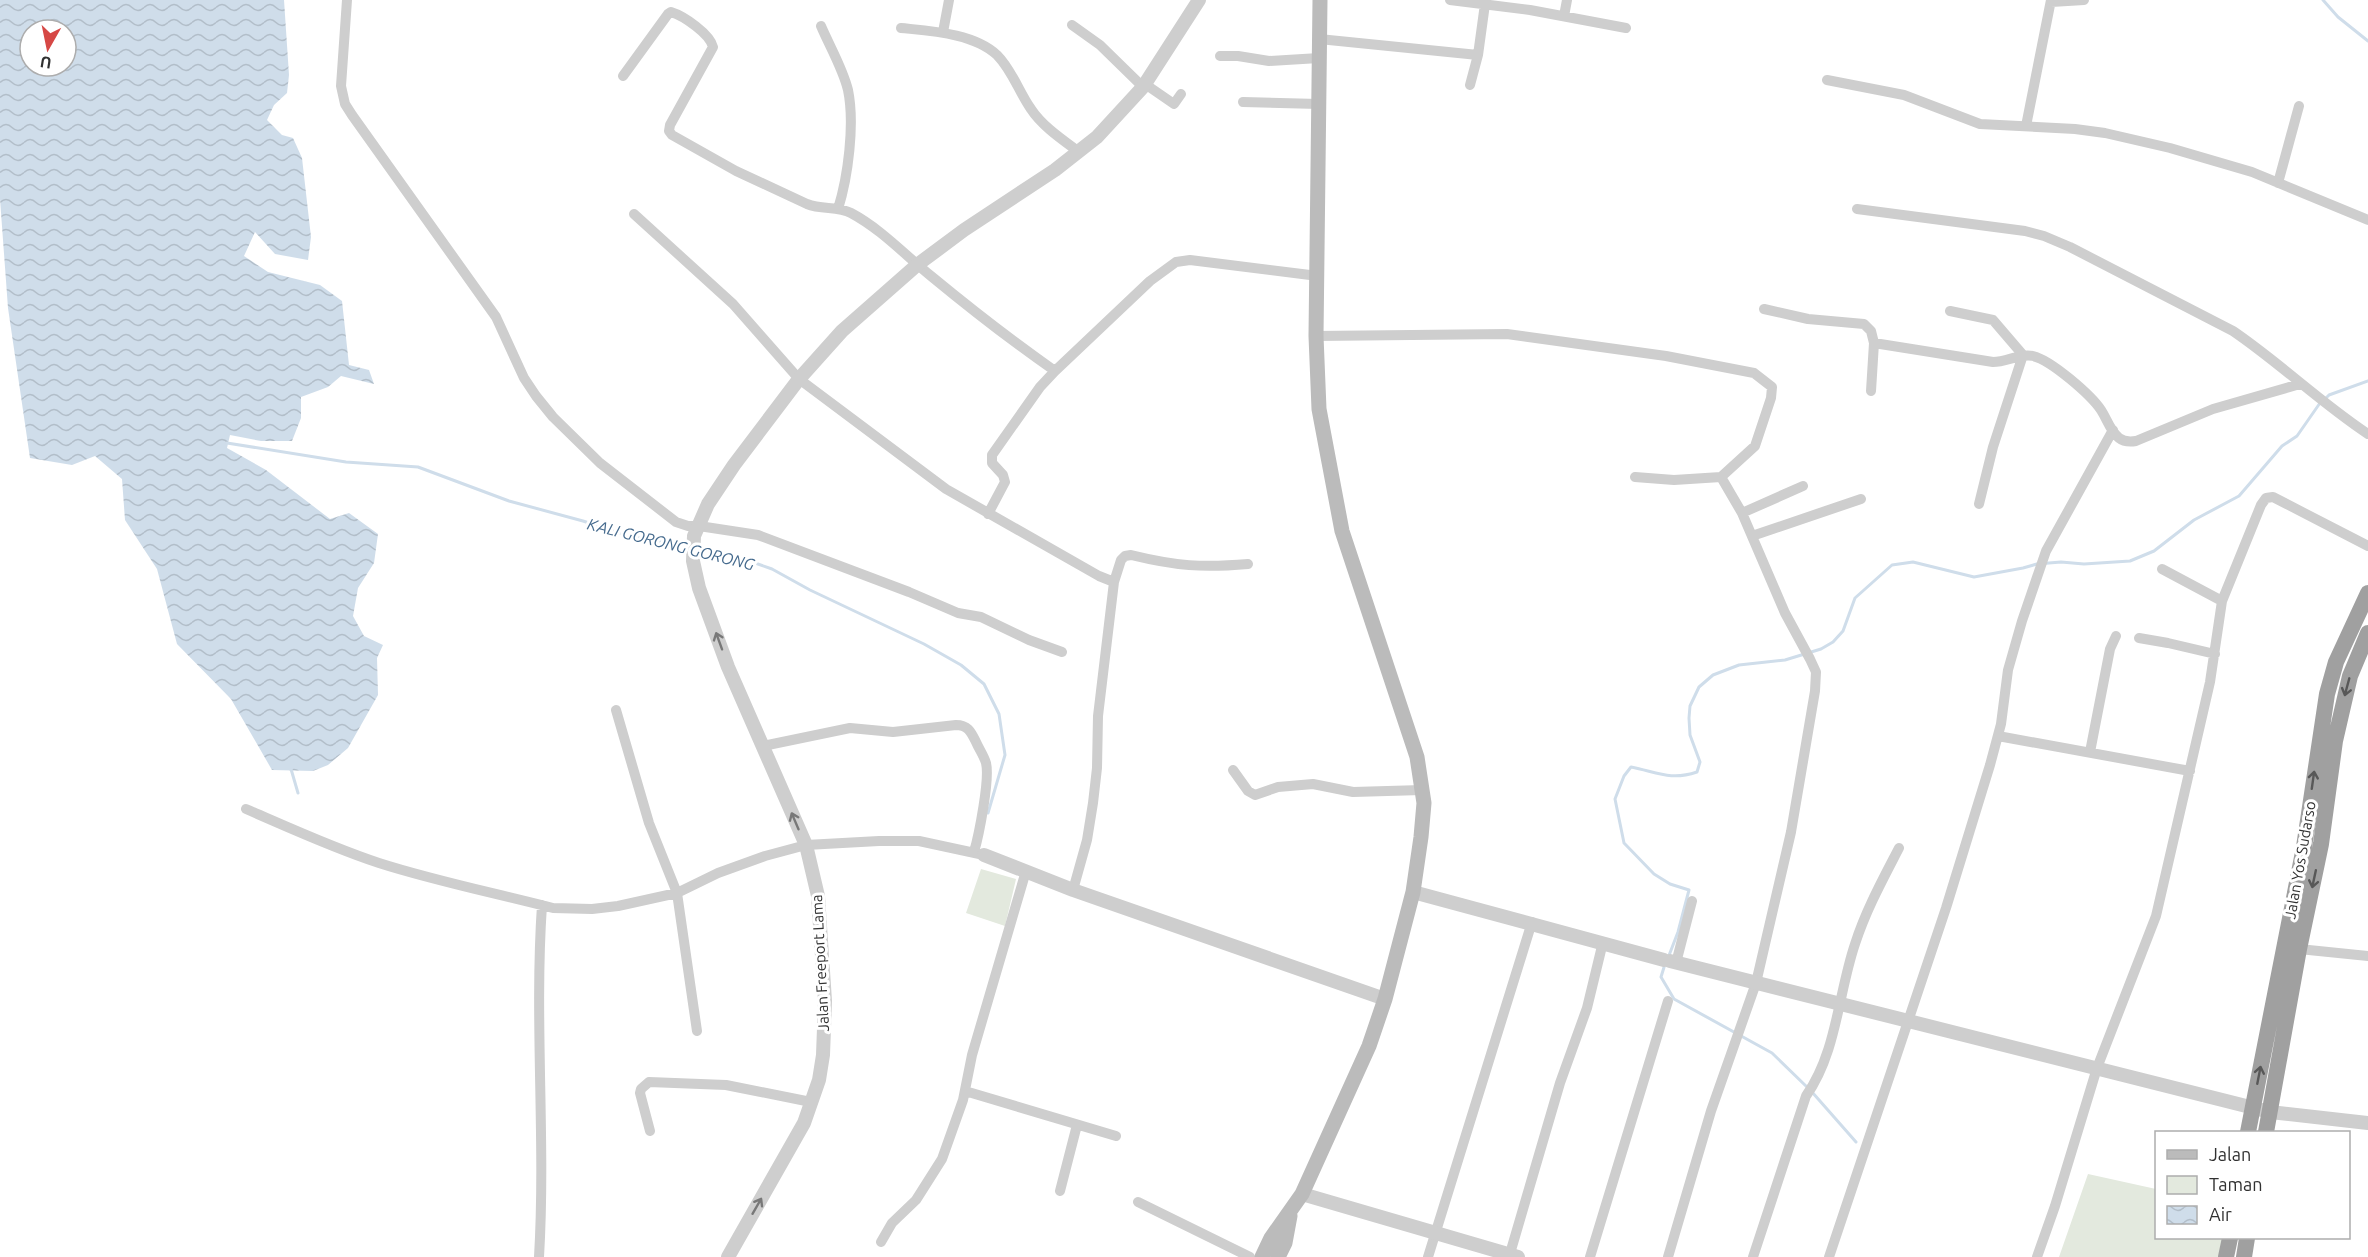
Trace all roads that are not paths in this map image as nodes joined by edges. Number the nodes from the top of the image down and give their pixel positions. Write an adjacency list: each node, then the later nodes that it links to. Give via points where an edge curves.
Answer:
1 (347, 0): 55 (street, via 341,86 345,104 496,317 524,378 553,417 600,463 669,519)
2 (949, 0): 15 (street)
3 (1199, 0): 23 (street)
4 (1320, 0): 16 (main road)
5 (1450, 0): 9 (street)
6 (1567, 0): 10 (street)
7 (2084, 0): 8 (street)
8 (2051, 1): 28 (street)
9 (1485, 4): 10 (street); 17 (street)
10 (1564, 16): 14 (street)
11 (1072, 25): 23 (street)
12 (821, 26): 31 (street, via 846,84 850,108 847,173)
13 (901, 28): 15 (street)
14 (1626, 28)
15 (943, 32): 29 (street, via 962,36 997,54 1033,112)
16 (1319, 39): 17 (street); 19 (main road)
17 (1478, 55): 22 (street)
18 (1220, 56): 19 (street, via 1269,61)
19 (1319, 58): 26 (main road)
20 (623, 76): 31 (street, via 668,14 678,14 710,39 713,47 670,125 672,135 807,204)
21 (1827, 80): 28 (street, via 1904,95 1980,124)
22 (1470, 85)
23 (1144, 86): 24 (street, via 1174,104); 29 (street)
24 (1181, 94)
25 (1243, 102): 26 (street)
26 (1319, 104): 36 (main road)
27 (2299, 106): 30 (street)
28 (2026, 126): 30 (street, via 2133,139 2228,163)
29 (1079, 152): 35 (street)
30 (2278, 183): 34 (street)
31 (838, 209): 35 (street, via 883,235)
32 (1857, 209): 44 (street, via 2044,236 2233,332)
33 (634, 214): 43 (street, via 733,304)
34 (2368, 220)
35 (917, 265): 42 (street); 43 (street, via 842,331)
36 (1318, 276): 39 (main road); 42 (street, via 1190,260 1176,262 1124,304)
37 (1764, 309): 40 (street, via 1808,319 1864,324)
38 (1950, 311): 41 (street, via 1993,320)
39 (1316, 336): 49 (street, via 1507,334 1666,356 1754,373 1772,387 1767,409 1755,446); 75 (main road, via 1318,409 1342,531 1417,757)
40 (1874, 343): 41 (street, via 1993,362); 45 (street)
41 (2023, 355): 46 (street, via 2043,359 2076,384 2092,399); 52 (street)
42 (1054, 371): 54 (street, via 992,455 992,464 1005,482)
43 (799, 379): 54 (street, via 946,489); 55 (street, via 734,465 708,504)
44 (2300, 384): 46 (street, via 2213,409 2136,441 2121,440); 47 (street)
45 (1871, 391)
46 (2113, 430): 69 (street, via 2046,551 2014,644)
47 (2368, 434)
48 (1635, 477): 49 (street)
49 (1721, 477): 53 (street)
50 (1803, 486): 53 (street)
51 (1862, 499): 56 (street)
52 (1979, 504)
53 (1742, 513): 56 (street)
54 (988, 514): 60 (street)
55 (697, 531): 66 (street, via 758,535 958,613 981,617); 71 (street, Jalan Freeport Lama, one-way to 55, via 728,667 699,588 693,561)
56 (1752, 536): 91 (street, via 1816,672 1791,832)
57 (2368, 546): 62 (street, via 2273,497 2266,498)
58 (1248, 564): 60 (street, via 1172,565 1125,556 1120,560)
59 (2162, 569): 62 (street)
60 (1114, 582): 81 (street, via 1098,716 1093,803)
61 (2368, 593): 70 (highway, Jalan Yos Sudarso, via 2332,672)
62 (2222, 601): 67 (street)
63 (2368, 633): 70 (highway, Jalan Yos Sudarso, one-way to 70)
64 (2116, 636): 72 (street)
65 (2139, 638): 67 (street)
66 (1062, 652)
67 (2215, 654): 74 (street)
68 (616, 710): 83 (street, via 649,823)
69 (1998, 736): 72 (street); 95 (street, via 1946,908)
70 (2327, 739): 88 (highway, Jalan Yos Sudarso, one-way to 88, via 2321,844); 100 (highway, Jalan Yos Sudarso, one-way to 70)
71 (764, 746): 77 (street, Jalan Freeport Lama, one-way to 71); 79 (street, via 850,728 893,732 966,727 987,770)
72 (2090, 752): 74 (street)
73 (1233, 770): 75 (street, via 1255,795 1278,787 1313,784 1353,792)
74 (2190, 771): 97 (street, via 2151,934)
75 (1422, 789): 82 (main road, via 1422,837)
76 (246, 809): 85 (street, via 319,842 390,866)
77 (806, 845): 79 (street, via 919,841); 83 (street, via 718,873); 99 (street, Jalan Freeport Lama, via 818,896 825,1001 823,1055)
78 (1899, 848): 94 (street, via 1854,945)
79 (978, 853): 80 (street)
80 (1026, 871): 81 (street); 98 (street)
81 (1073, 890): 92 (street)
82 (1413, 892): 86 (street); 92 (main road)
83 (677, 893): 85 (street, via 618,906); 96 (street)
84 (1692, 902): 90 (street)
85 (547, 906): 117 (street, via 538,972 542,1167)
86 (1532, 922): 87 (street); 112 (street)
87 (1603, 942): 90 (street); 116 (street, via 1587,1008 1560,1083)
88 (2299, 949): 89 (street); 101 (highway, Jalan Yos Sudarso)
89 (2368, 956)
90 (1670, 961): 91 (street)
91 (1756, 983): 94 (street); 124 (street, via 1711,1111)
92 (1385, 999): 109 (main road, via 1369,1046)
93 (1668, 1001): 123 (street)
94 (1841, 1003): 95 (street); 125 (street, via 1819,1078 1806,1096)
95 (1907, 1019): 97 (street); 126 (street)
96 (697, 1031)
97 (2097, 1068): 100 (street); 127 (street)
98 (965, 1091): 103 (street); 115 (street, via 934,1173)
99 (811, 1102): 104 (street, via 726,1085 649,1082 640,1093); 118 (street, Jalan Freeport Lama, one-way to 99, via 792,1145)
100 (2253, 1107): 101 (street); 105 (highway, Jalan Yos Sudarso)
101 (2270, 1112): 102 (street); 106 (highway, Jalan Yos Sudarso)
102 (2368, 1123)
103 (1077, 1125): 107 (street); 108 (street)
104 (650, 1131)
105 (2248, 1131)
106 (2266, 1131)
107 (1116, 1136)
108 (1060, 1191)
109 (1302, 1194): 111 (main road); 112 (street)
110 (1138, 1202): 119 (street)
111 (1291, 1210): 120 (main road); 121 (main road, via 1285,1243)
112 (1435, 1233): 116 (street); 122 (street)
113 (2230, 1239): 128 (highway)
114 (2247, 1239): 129 (highway)
115 (881, 1242)
116 (1512, 1256)
117 (539, 1257)
118 (728, 1257)
119 (1250, 1257)
120 (1262, 1257)
121 (1278, 1257)
122 (1428, 1257)
123 (1590, 1257)
124 (1668, 1257)
125 (1753, 1257)
126 (1828, 1257)
127 (2037, 1257)
128 (2226, 1257)
129 (2244, 1257)

